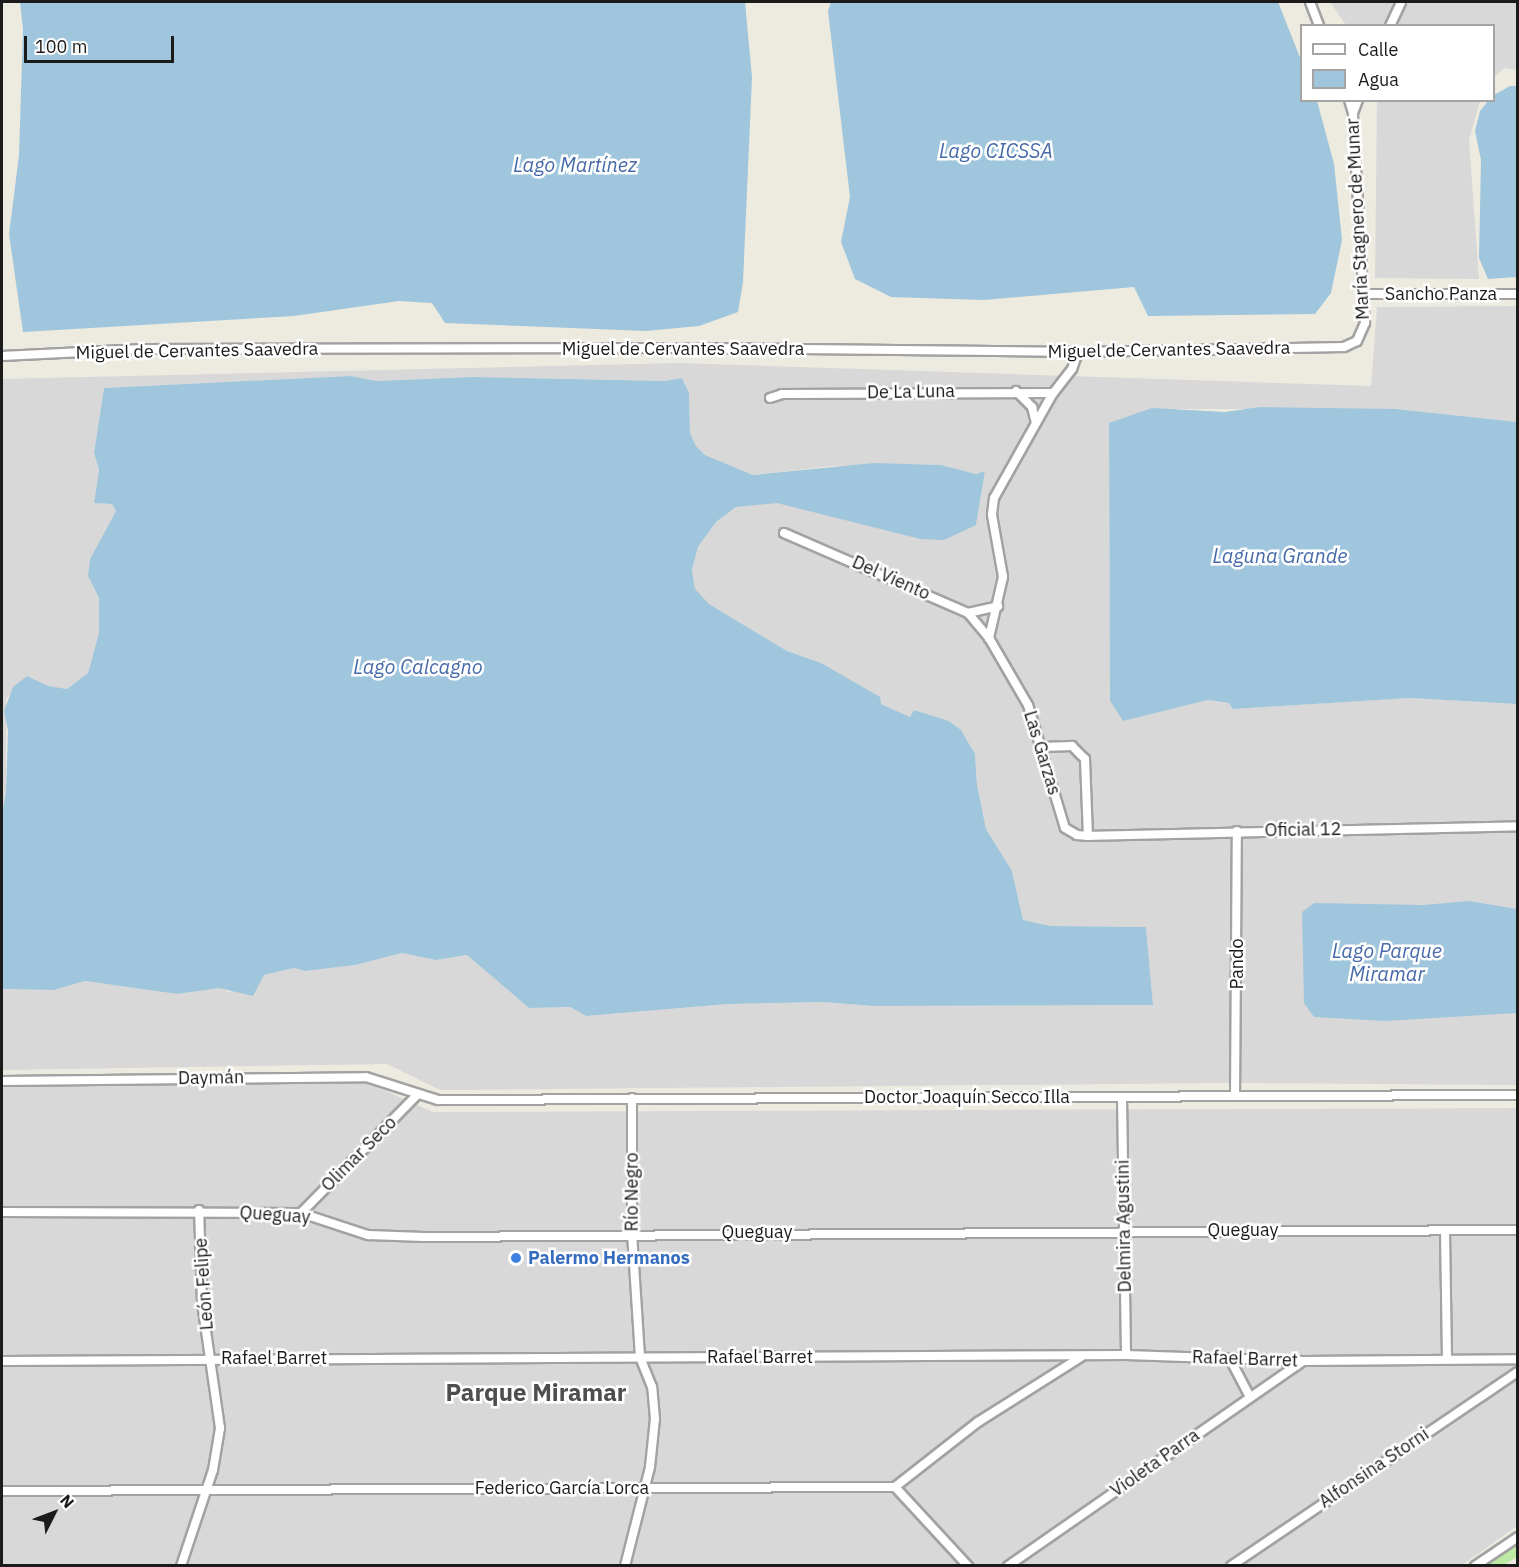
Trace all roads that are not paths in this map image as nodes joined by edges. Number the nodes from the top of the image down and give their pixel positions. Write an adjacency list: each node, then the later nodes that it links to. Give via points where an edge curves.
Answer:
1 (1310, 2): 3 (street)
2 (1401, 2): 4 (street)
3 (1319, 24)
4 (1391, 24)
5 (1349, 102): 7 (street, María Stagnero de Munar)
6 (1357, 102): 7 (street)
7 (1353, 113): 8 (street, María Stagnero de Munar)
8 (1365, 294): 9 (street, Sancho Panza); 10 (street, María Stagnero de Munar)
9 (1518, 294)
10 (1361, 337): 11 (street, Miguel de Cervantes Saavedra, via 1344,347)
11 (1078, 352): 12 (street, Miguel de Cervantes Saavedra, via 713,348 144,350); 14 (street, via 1072,369)
12 (2, 356)
13 (1016, 391): 14 (street, De La Luna); 15 (street, De La Luna, via 782,394); 16 (street, via 1032,407)
14 (1053, 393): 16 (street)
15 (770, 398)
16 (1036, 424): 18 (street, via 994,498 992,515 1003,577)
17 (784, 532): 19 (street, Del Viento)
18 (998, 606): 19 (street); 20 (street)
19 (968, 613): 20 (street, Las Garzas)
20 (988, 638): 21 (street, Las Garzas, via 1028,705)
21 (1042, 747): 24 (street, Las Garzas, via 1065,828); 24 (street, via 1072,746 1085,759)
22 (1518, 826): 23 (street, Oficial 12)
23 (1237, 831): 24 (street, Oficial 12); 28 (street, Pando)
24 (1088, 836)
25 (2, 1081): 26 (street, Daymán, via 366,1077)
26 (417, 1095): 30 (street, Doctor Joaquín Secco Illa, via 438,1100); 33 (street, Olimar Seco)
27 (1518, 1095): 28 (street, Doctor Joaquín Secco Illa)
28 (1235, 1096): 29 (street, Doctor Joaquín Secco Illa)
29 (1122, 1097): 30 (street, Doctor Joaquín Secco Illa); 34 (street, Delmira Agustini)
30 (632, 1098): 37 (street, Río Negro)
31 (199, 1210): 32 (street, Queguay); 33 (street, Queguay); 42 (street, León Felipe, via 202,1303)
32 (2, 1212)
33 (301, 1213): 37 (street, Queguay, via 368,1235)
34 (1124, 1230): 36 (street, Queguay); 37 (street, Queguay); 38 (street, Delmira Agustini)
35 (1518, 1230): 36 (street, Queguay)
36 (1445, 1231): 44 (street)
37 (632, 1233): 39 (street, Río Negro)
38 (1126, 1355): 41 (street, Rafael Barret); 43 (street, Rafael Barret)
39 (640, 1357): 40 (street, Rafael Barret); 42 (street, Rafael Barret); 52 (street, Río Negro, via 652,1387 656,1419)
40 (1054, 1357): 41 (street, Rafael Barret); 49 (street)
41 (1082, 1357): 49 (street)
42 (211, 1358): 46 (street, Rafael Barret); 54 (street, León Felipe, via 220,1428)
43 (1230, 1359): 47 (street, Rafael Barret); 50 (street)
44 (1447, 1359): 45 (street, Rafael Barret); 47 (street, Rafael Barret)
45 (1518, 1359)
46 (2, 1361)
47 (1304, 1361): 50 (street, Violeta Parra)
48 (1518, 1372): 60 (street, Alfonsina Storni)
49 (1057, 1374): 51 (street, via 978,1422)
50 (1250, 1397): 59 (street, Violeta Parra)
51 (895, 1487): 52 (street, Federico García Lorca); 58 (street)
52 (643, 1489): 54 (street, Federico García Lorca); 57 (street, Río Negro)
53 (2, 1491): 54 (street, Federico García Lorca)
54 (206, 1491): 56 (street, León Felipe)
55 (1518, 1537): 61 (street)
56 (181, 1566)
57 (625, 1566)
58 (968, 1566)
59 (1008, 1566)
60 (1231, 1566)
61 (1475, 1566)

